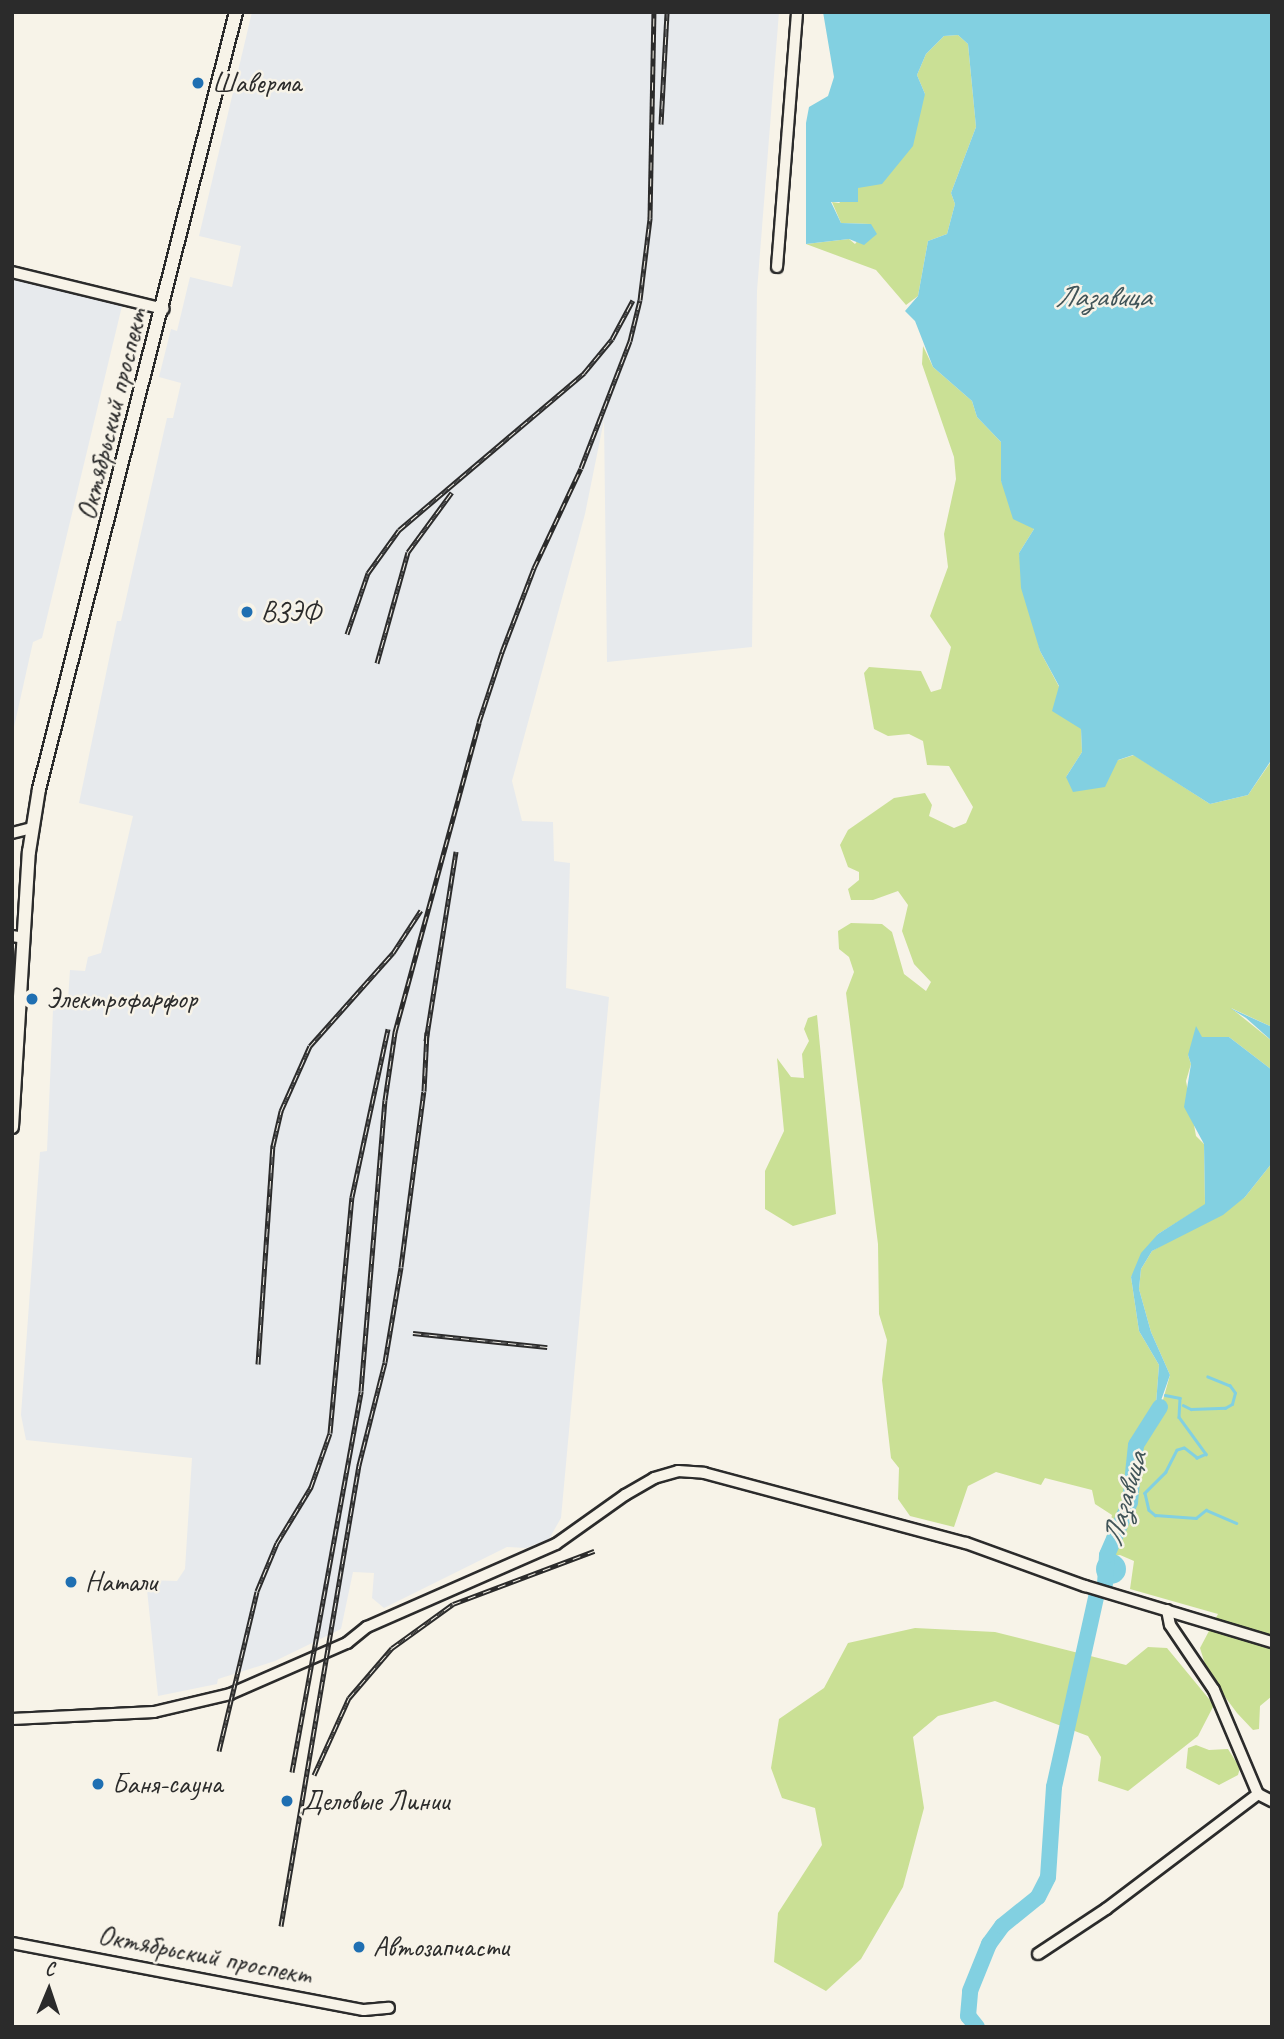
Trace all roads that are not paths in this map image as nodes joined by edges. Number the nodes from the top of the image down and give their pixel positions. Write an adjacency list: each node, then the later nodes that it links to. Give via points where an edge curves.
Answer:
1 (236, 12): 5 (main road, Октябрьский проспект)
2 (797, 12): 3 (street)
3 (777, 267)
4 (12, 272): 5 (street)
5 (164, 309): 6 (main road, Октябрьский проспект)
6 (32, 828): 7 (street); 8 (main road, Октябрьский проспект)
7 (12, 834)
8 (18, 937): 9 (main road, Октябрьский проспект)
9 (12, 1127)
10 (1167, 1610): 11 (street); 12 (street, via 966,1543 704,1473 678,1471 653,1478 556,1544 367,1627 347,1643 230,1694 154,1712); 13 (street, via 1170,1625 1214,1689)
11 (1272, 1643)
12 (12, 1718)
13 (1258, 1794): 14 (street); 16 (street)
14 (1272, 1801)
15 (12, 1943): 17 (street, Октябрьский проспект, via 364,2010)
16 (1038, 1954)
17 (389, 2008)

